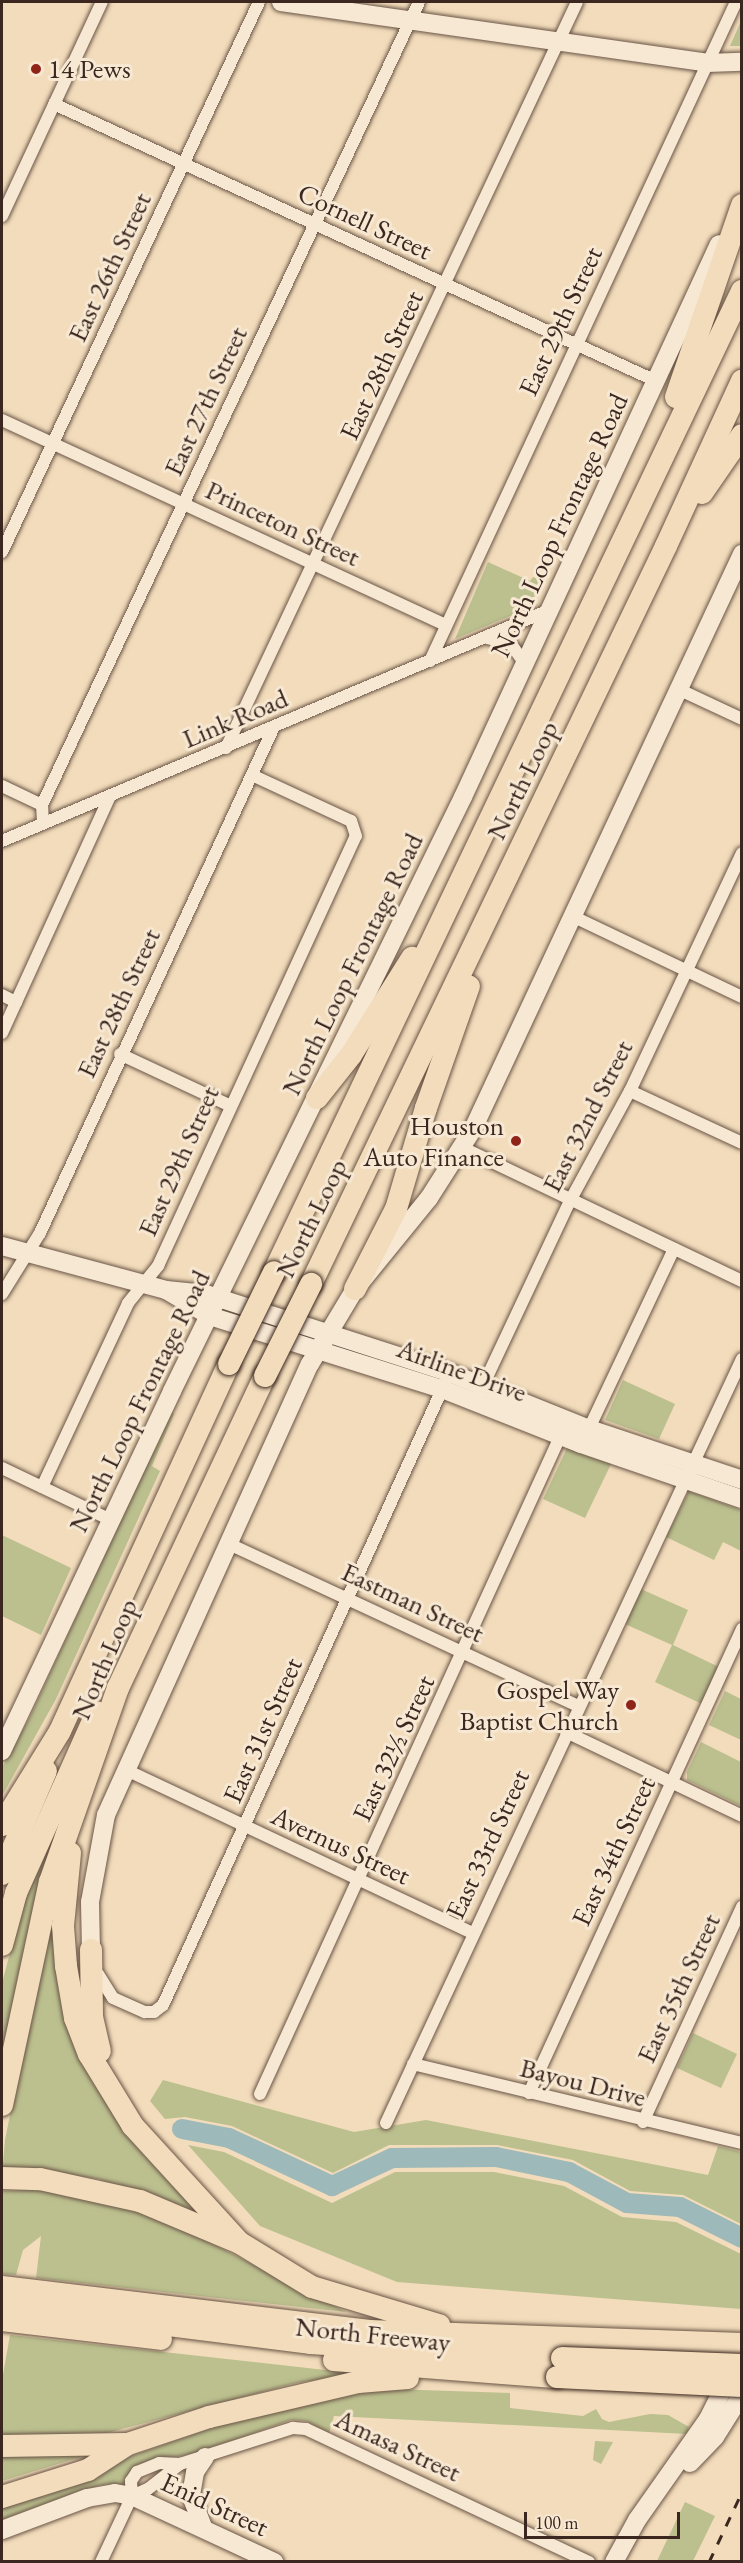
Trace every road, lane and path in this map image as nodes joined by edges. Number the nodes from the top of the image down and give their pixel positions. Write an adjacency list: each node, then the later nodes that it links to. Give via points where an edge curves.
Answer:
1 (102, 2): 12 (street)
2 (259, 2): 13 (street, East 26th Street)
3 (281, 2): 7 (main road)
4 (419, 2): 7 (street, East 27th Street)
5 (577, 2): 8 (street, East 28th Street)
6 (736, 2): 10 (street, East 29th Street)
7 (411, 19): 8 (main road); 17 (street, East 27th Street)
8 (557, 43): 10 (main road); 18 (street, East 28th Street)
9 (741, 62): 10 (main road)
10 (713, 63): 11 (main road); 20 (street, East 29th Street)
11 (741, 73)
12 (54, 104): 13 (street, Cornell Street); 16 (street)
13 (184, 164): 17 (street, Cornell Street); 25 (street, East 26th Street)
14 (741, 196): 21 (main road, North Loop Frontage Road)
15 (741, 205): 30 (highway, via 696,346)
16 (2, 216)
17 (315, 224): 18 (street, Cornell Street); 26 (street, East 27th Street)
18 (445, 284): 20 (street, Cornell Street); 31 (street, East 28th Street)
19 (741, 291): 30 (highway, North Loop)
20 (575, 345): 21 (street, Cornell Street); 33 (street, East 29th Street)
21 (656, 381): 32 (main road, North Loop Frontage Road)
22 (741, 381): 27 (highway, North Loop)
23 (2, 420): 25 (street, Princeton Street)
24 (741, 435): 27 (highway)
25 (53, 443): 26 (street, Princeton Street); 28 (street, East 26th Street)
26 (183, 504): 31 (street, Princeton Street); 44 (street, East 27th Street)
27 (666, 546): 48 (highway, North Loop)
28 (2, 552)
29 (741, 554): 37 (main road)
30 (614, 560): 49 (highway, North Loop)
31 (314, 564): 33 (street, Princeton Street); 40 (street, East 28th Street)
32 (549, 610): 34 (street, Link Road); 36 (main road, North Loop Frontage Road)
33 (445, 625): 35 (street, East 29th Street)
34 (487, 638): 35 (street, Link Road); 36 (street, via 511,644)
35 (430, 661): 39 (street, Link Road)
36 (525, 664): 58 (main road, North Loop Frontage Road)
37 (678, 689): 38 (street); 50 (main road)
38 (741, 719)
39 (273, 729): 40 (street, Link Road); 41 (street, East 28th Street)
40 (226, 748): 43 (street, Link Road)
41 (252, 775): 56 (street, East 28th Street); 59 (street, East 29th Street, via 351,820 357,833)
42 (2, 786): 44 (street)
43 (110, 796): 45 (street, Link Road); 54 (street)
44 (42, 805): 45 (street, East 27th Street)
45 (43, 823): 46 (street, Link Road)
46 (2, 841)
47 (741, 853): 51 (street, East 32nd Street)
48 (515, 861): 68 (highway, via 426,1108 396,1209); 89 (highway, North Loop, bridge)
49 (470, 866): 58 (highway, via 351,1055); 91 (highway, North Loop, bridge, via 229,1364)
50 (572, 916): 51 (street); 61 (main road)
51 (685, 971): 53 (street); 57 (street, East 32nd Street)
52 (2, 995): 54 (street)
53 (741, 997)
54 (16, 1002): 55 (street)
55 (2, 1033)
56 (120, 1054): 59 (street); 65 (street, East 28th Street, via 40,1233)
57 (630, 1091): 60 (street); 62 (street, East 32nd Street)
58 (317, 1098): 71 (main road, North Loop Frontage Road)
59 (229, 1105): 67 (street, East 29th Street, via 158,1266)
60 (741, 1143)
61 (463, 1148): 62 (street); 68 (main road)
62 (571, 1199): 64 (street); 76 (street, East 32nd Street)
63 (2, 1246): 65 (main road, Airline Drive)
64 (674, 1249): 66 (street); 78 (street)
65 (26, 1253): 67 (main road, Airline Drive); 70 (street, East 28th Street)
66 (741, 1281)
67 (144, 1283): 69 (main road, Airline Drive); 82 (street, East 29th Street, via 128,1303)
68 (355, 1289): 73 (main road)
69 (166, 1290): 71 (main road, Airline Drive, via 192,1290); 72 (main road, Airline Drive)
70 (2, 1294)
71 (218, 1298): 72 (main road, North Loop Frontage Road); 73 (main road, Airline Drive)
72 (210, 1316): 73 (main road, Airline Drive); 84 (main road, North Loop Frontage Road)
73 (324, 1343): 75 (main road, Airline Drive); 85 (main road)
74 (741, 1359): 80 (street, East 33rd Street)
75 (446, 1381): 76 (main road, Airline Drive); 86 (street, East 31st Street)
76 (479, 1393): 77 (main road, Airline Drive)
77 (564, 1429): 78 (main road, Airline Drive); 88 (street, East 32½ Street)
78 (585, 1436): 80 (main road, Airline Drive)
79 (2, 1468): 82 (street)
80 (690, 1470): 81 (main road, Airline Drive); 83 (main road, Airline Drive); 90 (street, East 33rd Street)
81 (741, 1480)
82 (42, 1487): 84 (street)
83 (741, 1499)
84 (111, 1520): 93 (main road, North Loop Frontage Road)
85 (227, 1543): 86 (street, Eastman Street); 94 (main road)
86 (348, 1599): 88 (street, Eastman Street); 99 (street, East 31st Street)
87 (741, 1629): 95 (street, East 34th Street)
88 (464, 1653): 90 (street, Eastman Street); 101 (street, East 32½ Street)
89 (118, 1688): 97 (highway, North Loop); 104 (highway, via 90,1726 16,1893)
90 (578, 1706): 92 (street, East 33rd Street)
91 (60, 1731): 98 (highway, North Loop); 100 (highway, via 35,1802)
92 (566, 1732): 95 (street); 103 (street, East 33rd Street)
93 (2, 1751)
94 (124, 1768): 99 (street, Avernus Street); 105 (main road, via 96,1856 90,1902)
95 (671, 1783): 96 (street); 108 (street, East 34th Street)
96 (741, 1816)
97 (73, 1819): 107 (highway, via 63,1926 69,1994 89,2054); 110 (highway, North Loop, via 50,1882)
98 (2, 1825)
99 (244, 1827): 101 (street, Avernus Street); 105 (street, East 31st Street, via 158,2010 150,2012 110,1996 101,1984)
100 (2, 1874)
101 (359, 1880): 103 (street, Avernus Street); 109 (street, East 32½ Street)
102 (741, 1907): 111 (street, East 35th Street)
103 (472, 1933): 106 (street, East 33rd Street)
104 (2, 1945)
105 (91, 1950): 107 (highway, via 92,2017)
106 (413, 2064): 108 (street, Bayou Drive); 112 (street, East 33rd Street)
107 (107, 2087): 115 (highway, via 133,2126)
108 (529, 2093): 111 (street, Bayou Drive)
109 (260, 2094)
110 (2, 2105)
111 (643, 2122): 113 (street, Bayou Drive)
112 (386, 2123)
113 (741, 2143)
114 (2, 2178): 115 (highway, via 40,2178 140,2201)
115 (240, 2243): 118 (highway, via 320,2290)
116 (2, 2287): 117 (highway, North Freeway)
117 (12, 2308): 118 (highway, North Freeway, via 369,2331); 121 (highway, North Freeway, via 310,2343); 123 (highway, North Freeway, via 302,2357)
118 (467, 2333): 121 (highway, North Freeway)
119 (741, 2344): 121 (highway, North Freeway)
120 (741, 2352): 130 (main road, via 708,2419)
121 (560, 2357): 122 (highway, North Freeway, bridge); 123 (highway, North Freeway); 124 (highway, North Freeway, bridge)
122 (741, 2365)
123 (472, 2373): 126 (highway, via 358,2382 281,2397)
124 (741, 2386)
125 (741, 2394): 130 (main road, via 715,2437)
126 (128, 2444): 127 (highway); 132 (highway, via 88,2470)
127 (2, 2446)
128 (205, 2457): 129 (street, Amasa Street); 133 (main road, via 195,2472 191,2495); 137 (street, Amasa Street, via 293,2427 306,2429)
129 (180, 2464): 131 (street, Amasa Street, via 148,2490); 131 (street, Amasa Street, via 159,2463 137,2472 131,2481)
130 (657, 2493): 138 (main road)
131 (132, 2496): 133 (main road, Enid Street); 134 (main road, Enid Street, via 102,2493); 135 (street)
132 (2, 2497)
133 (202, 2527): 136 (main road, Enid Street)
134 (2, 2530)
135 (101, 2562)
136 (274, 2562)
137 (589, 2562)
138 (614, 2562)

